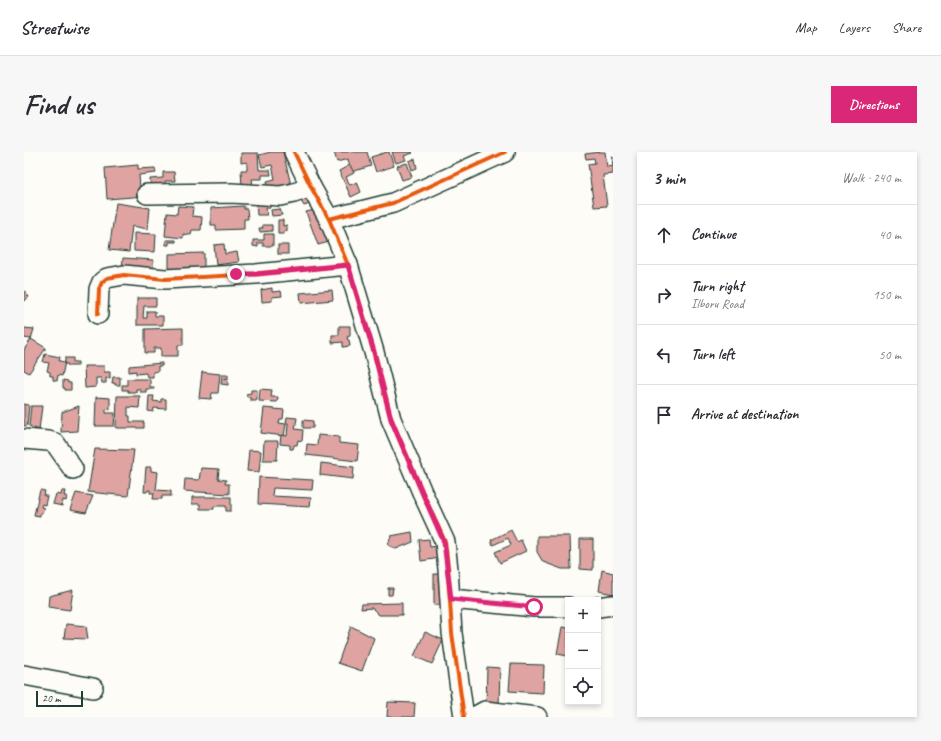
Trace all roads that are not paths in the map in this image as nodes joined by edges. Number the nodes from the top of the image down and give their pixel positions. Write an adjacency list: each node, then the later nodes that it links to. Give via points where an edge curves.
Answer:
1 (294, 152): 3 (street)
2 (505, 152): 5 (street, via 393,203)
3 (311, 186): 4 (street, via 280,196 231,192); 5 (street)
4 (147, 194)
5 (329, 219): 6 (street)
6 (348, 265): 7 (street, via 165,279 124,275 107,278 99,289); 10 (street, via 391,419 444,542)
7 (98, 314)
8 (24, 439): 9 (street, via 55,443)
9 (73, 469)
10 (451, 599): 12 (street, via 534,607); 16 (street, via 452,633)
11 (613, 605): 13 (street)
12 (565, 607)
13 (601, 607)
14 (24, 675): 15 (street)
15 (92, 688)
16 (464, 717)
17 (474, 717): 18 (street, via 485,711)
18 (537, 717)

